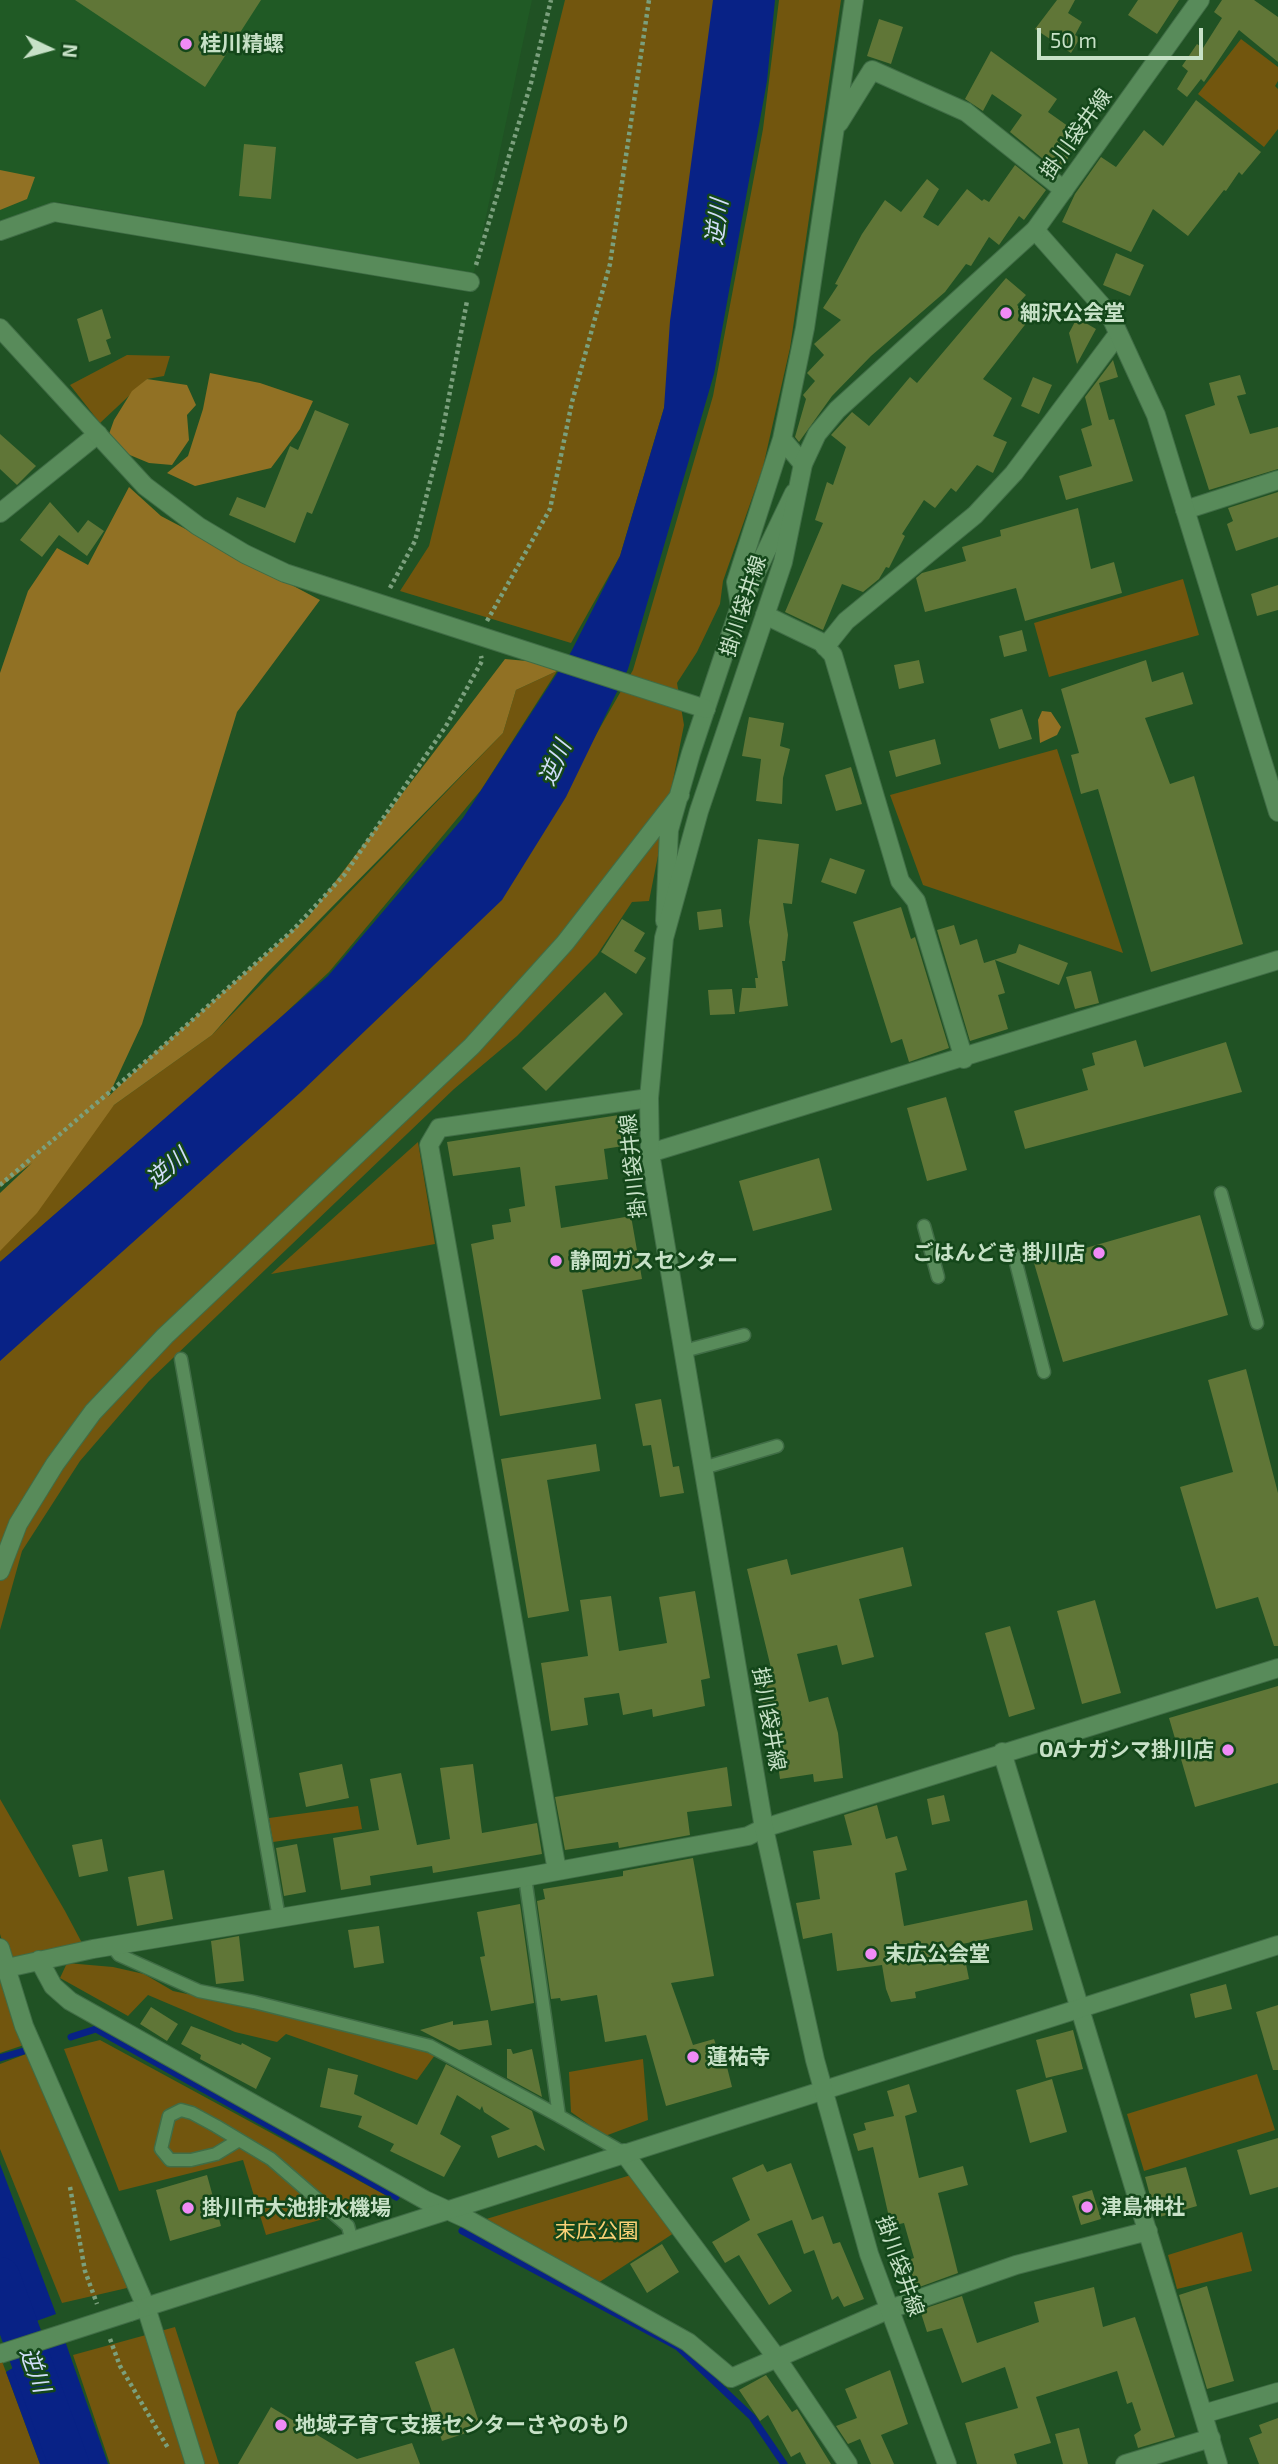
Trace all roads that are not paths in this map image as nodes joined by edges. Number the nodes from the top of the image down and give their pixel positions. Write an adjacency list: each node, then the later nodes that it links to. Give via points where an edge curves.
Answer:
1 (854, 0): 3 (street)
2 (1200, 0): 4 (street, 掛川袋井線)
3 (835, 130): 4 (street, via 872,70 966,113); 11 (street, via 805,328)
4 (1064, 190): 5 (street, 掛川袋井線)
5 (1035, 230): 9 (street, via 1110,315); 12 (street, 掛川袋井線, via 837,410 817,435)
6 (0, 231): 7 (street, via 54,212)
7 (470, 282)
8 (0, 328): 10 (street)
9 (1118, 334): 15 (street, via 1156,415); 19 (street, via 1014,474 975,515 846,621)
10 (98, 434): 16 (street); 20 (street, via 145,486 221,540 285,573)
11 (782, 439): 12 (street); 17 (street, via 736,582)
12 (803, 464): 14 (street, 掛川袋井線)
13 (1278, 480): 15 (street)
14 (799, 484): 17 (street); 18 (street, 掛川袋井線, via 783,562)
15 (1185, 510): 22 (street)
16 (0, 513)
17 (740, 606): 20 (street)
18 (765, 615): 19 (street); 23 (street, 掛川袋井線, via 699,811)
19 (825, 647): 25 (street, via 833,655 900,881 916,901)
20 (706, 709): 21 (street)
21 (680, 795): 23 (street, via 669,830); 39 (street, via 565,943 472,1046 164,1336 93,1412 18,1524)
22 (1278, 812)
23 (664, 938): 26 (street, 掛川袋井線)
24 (1278, 960): 25 (street)
25 (964, 1059): 27 (street)
26 (649, 1098): 27 (street, 掛川袋井線); 43 (street, via 439,1128 429,1145)
27 (650, 1153): 34 (street, 掛川袋井線)
28 (1221, 1193): 32 (lane)
29 (924, 1226): 31 (lane)
30 (1014, 1255): 36 (lane)
31 (938, 1278)
32 (1257, 1323)
33 (744, 1335): 34 (lane)
34 (684, 1351): 38 (street, 掛川袋井線)
35 (181, 1359): 45 (lane)
36 (1044, 1372)
37 (777, 1447): 38 (lane)
38 (703, 1468): 42 (street, 掛川袋井線)
39 (0, 1571)
40 (1278, 1668): 41 (street)
41 (1002, 1752): 42 (street); 51 (street)
42 (764, 1828): 43 (street, via 748,1836); 52 (street, 掛川袋井線)
43 (557, 1871): 44 (street)
44 (525, 1877): 45 (street); 53 (lane)
45 (279, 1917): 47 (street)
46 (1278, 1945): 51 (street)
47 (112, 1946): 49 (street); 53 (lane, via 118,1955 199,1991 430,2046)
48 (0, 1948): 50 (street)
49 (39, 1959): 50 (street); 56 (street, via 53,1986 70,2001)
50 (7, 1968): 60 (street, via 24,2026)
51 (1080, 2008): 52 (street); 57 (street)
52 (822, 2089): 55 (street); 59 (street, 掛川袋井線, via 869,2253)
53 (559, 2116): 55 (lane)
54 (239, 2140): 54 (lane, via 181,2110 169,2116 161,2149 170,2160 191,2160 216,2154); 58 (lane, via 271,2159 348,2226)
55 (624, 2153): 56 (street); 62 (street)
56 (447, 2211): 58 (street); 62 (street, via 688,2342 732,2378)
57 (1148, 2231): 59 (street, via 1016,2266); 64 (street)
58 (352, 2241): 60 (street)
59 (890, 2309): 62 (street); 68 (street, 掛川袋井線)
60 (138, 2310): 61 (street, bridge); 66 (street)
61 (0, 2354)
62 (776, 2357): 67 (street)
63 (1278, 2392): 64 (street)
64 (1203, 2414): 65 (street)
65 (1210, 2438): 69 (street); 70 (street)
66 (195, 2464)
67 (848, 2464)
68 (947, 2464)
69 (1125, 2464)
70 (1218, 2464)

